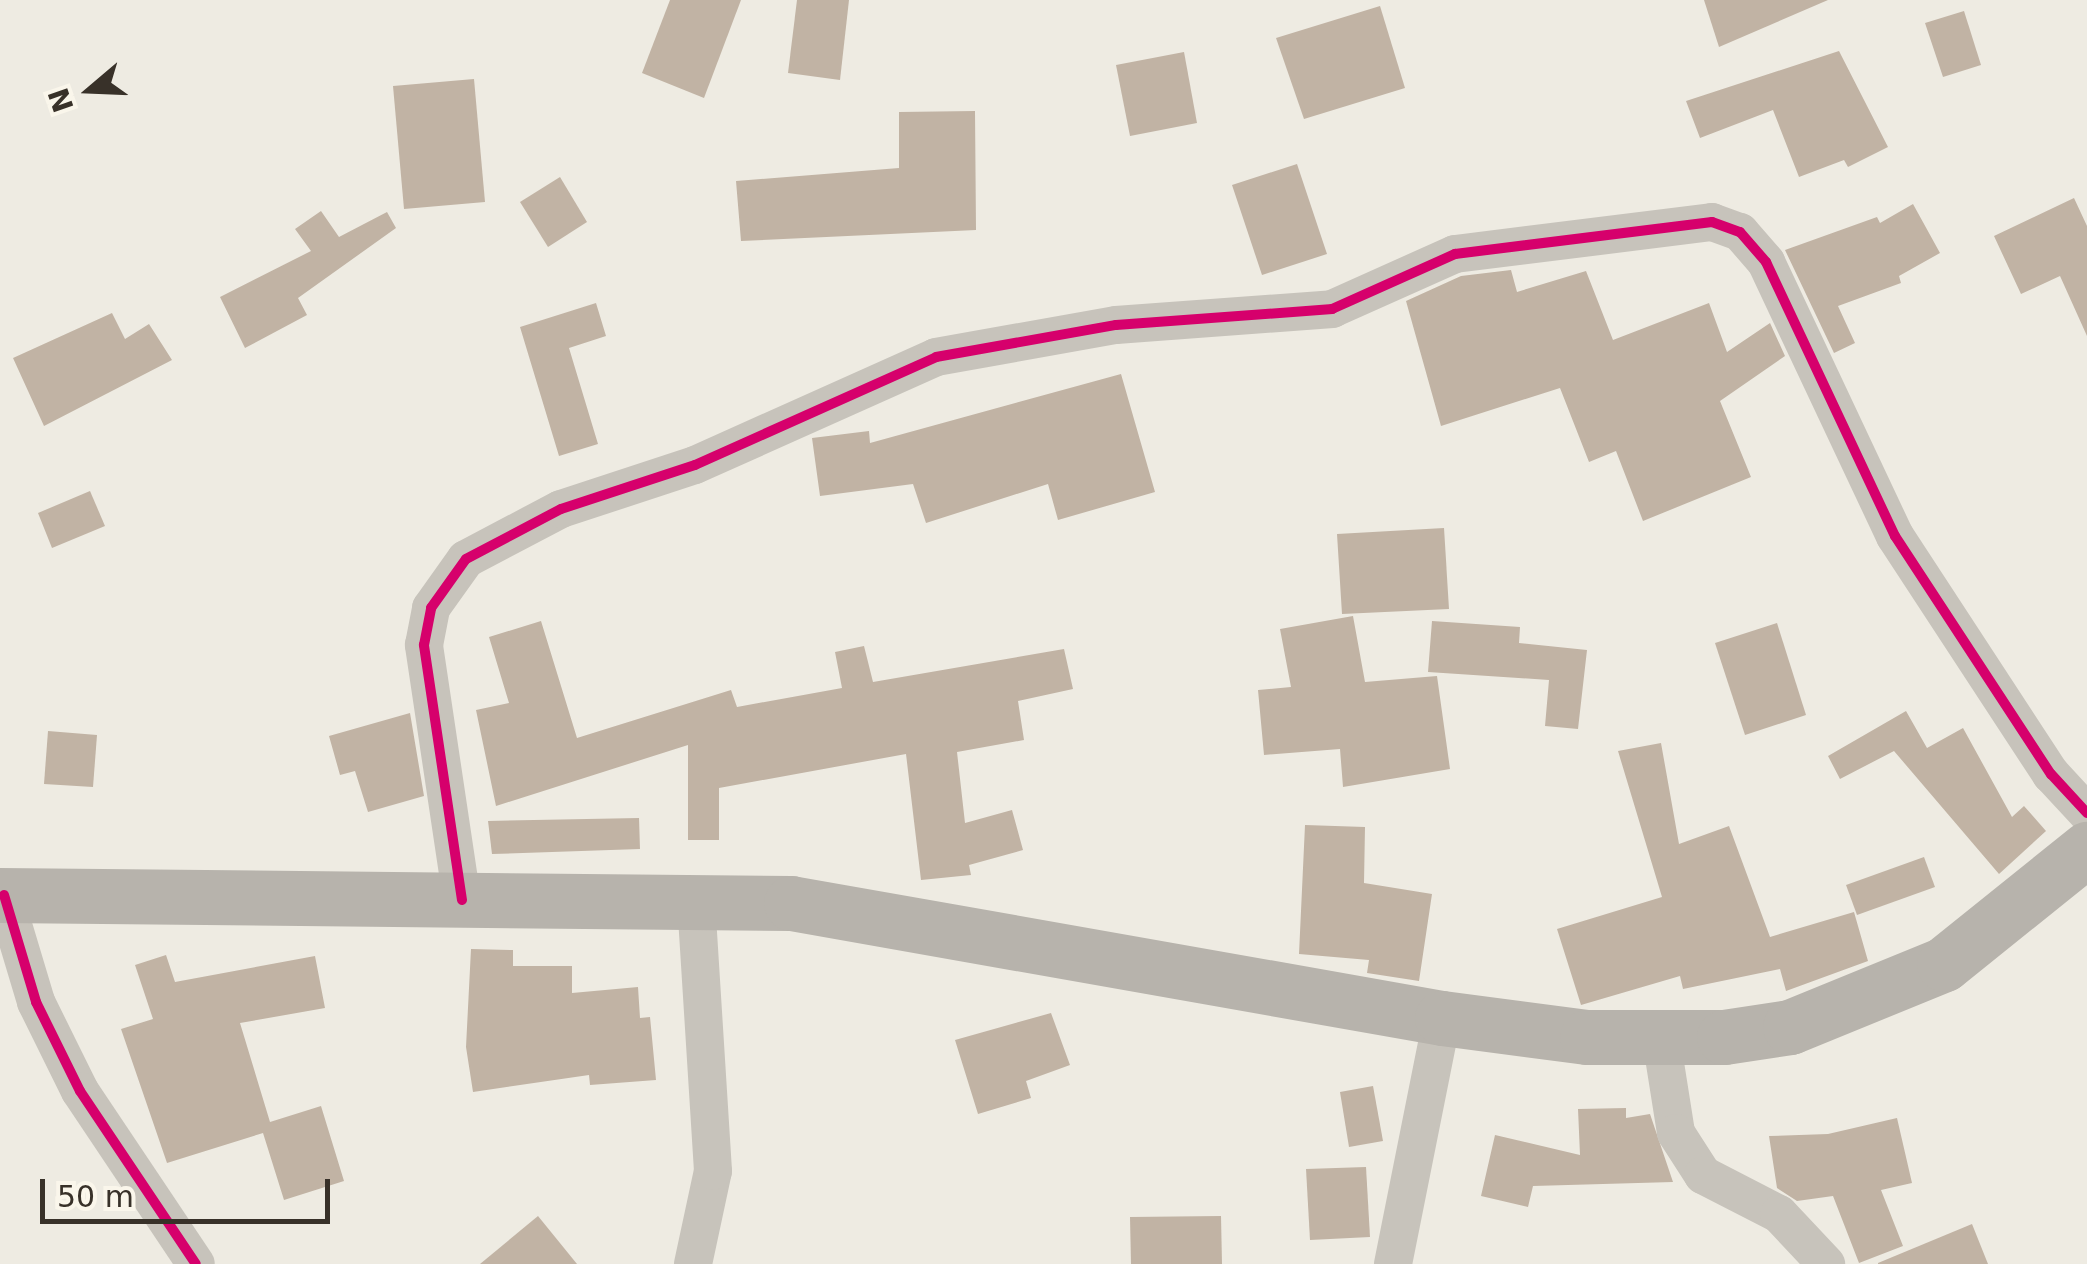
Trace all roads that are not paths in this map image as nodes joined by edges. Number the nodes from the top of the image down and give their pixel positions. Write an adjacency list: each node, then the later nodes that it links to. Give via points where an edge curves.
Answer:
1 (2087, 813): 5 (street, via 2051,774 1894,536 1766,262 1740,232 1712,222 1455,254 1332,309 1116,324 936,357 694,465 561,510 466,559 432,608 424,645)
2 (2087, 849): 7 (main road, via 1944,964 1871,998 1790,1027)
3 (2, 895): 5 (main road); 8 (street, via 36,1002 80,1092)
4 (696, 898): 5 (main road); 6 (main road, via 926,921 1215,983); 9 (street, via 713,1171)
5 (462, 900)
6 (1442, 1018): 7 (main road); 10 (street)
7 (1662, 1038): 11 (street, via 1676,1133 1703,1175 1780,1214)
8 (196, 1264)
9 (693, 1264)
10 (1393, 1264)
11 (1826, 1264)

